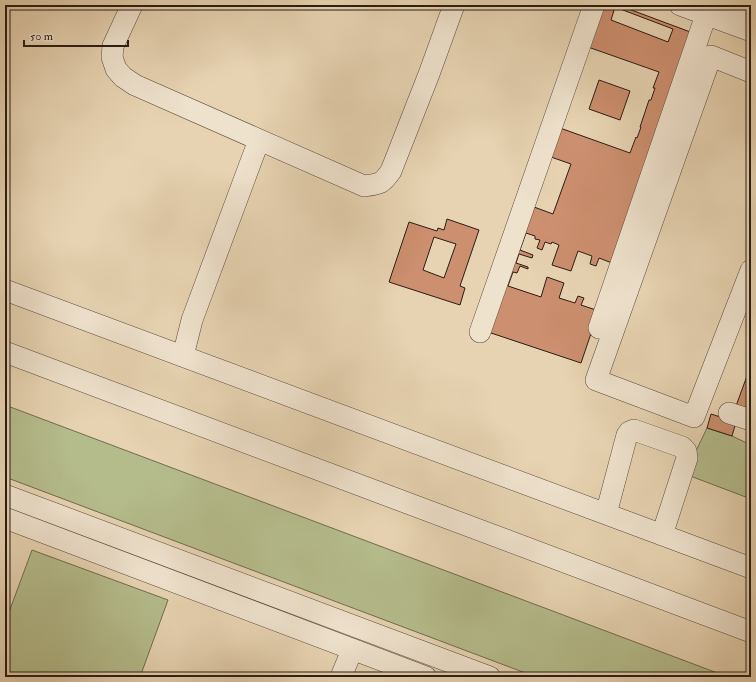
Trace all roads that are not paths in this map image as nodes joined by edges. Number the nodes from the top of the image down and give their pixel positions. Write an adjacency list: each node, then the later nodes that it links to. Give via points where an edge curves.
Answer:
1 (132, 5): 10 (street, via 113,46 112,57 116,69 123,77 135,85)
2 (454, 5): 10 (street, via 391,171 384,180 364,186)
3 (594, 5): 13 (street)
4 (680, 5): 7 (street)
5 (733, 5): 6 (street)
6 (751, 12)
7 (706, 15): 8 (street); 16 (street)
8 (751, 31)
9 (751, 72): 11 (street, via 712,56 596,380 694,417)
10 (259, 140): 15 (street, via 192,320)
11 (751, 270)
12 (5, 290): 15 (street)
13 (480, 332)
14 (5, 352): 24 (street)
15 (183, 356): 20 (street)
16 (586, 367)
17 (729, 412): 18 (street)
18 (751, 420)
19 (5, 495): 28 (street)
20 (606, 514): 22 (street); 22 (street, via 629,432 634,430 682,447 687,458)
21 (5, 518): 25 (street)
22 (662, 535): 23 (street)
23 (751, 568)
24 (751, 632)
25 (352, 650): 26 (street); 27 (street)
26 (341, 677)
27 (426, 677)
28 (490, 677)

